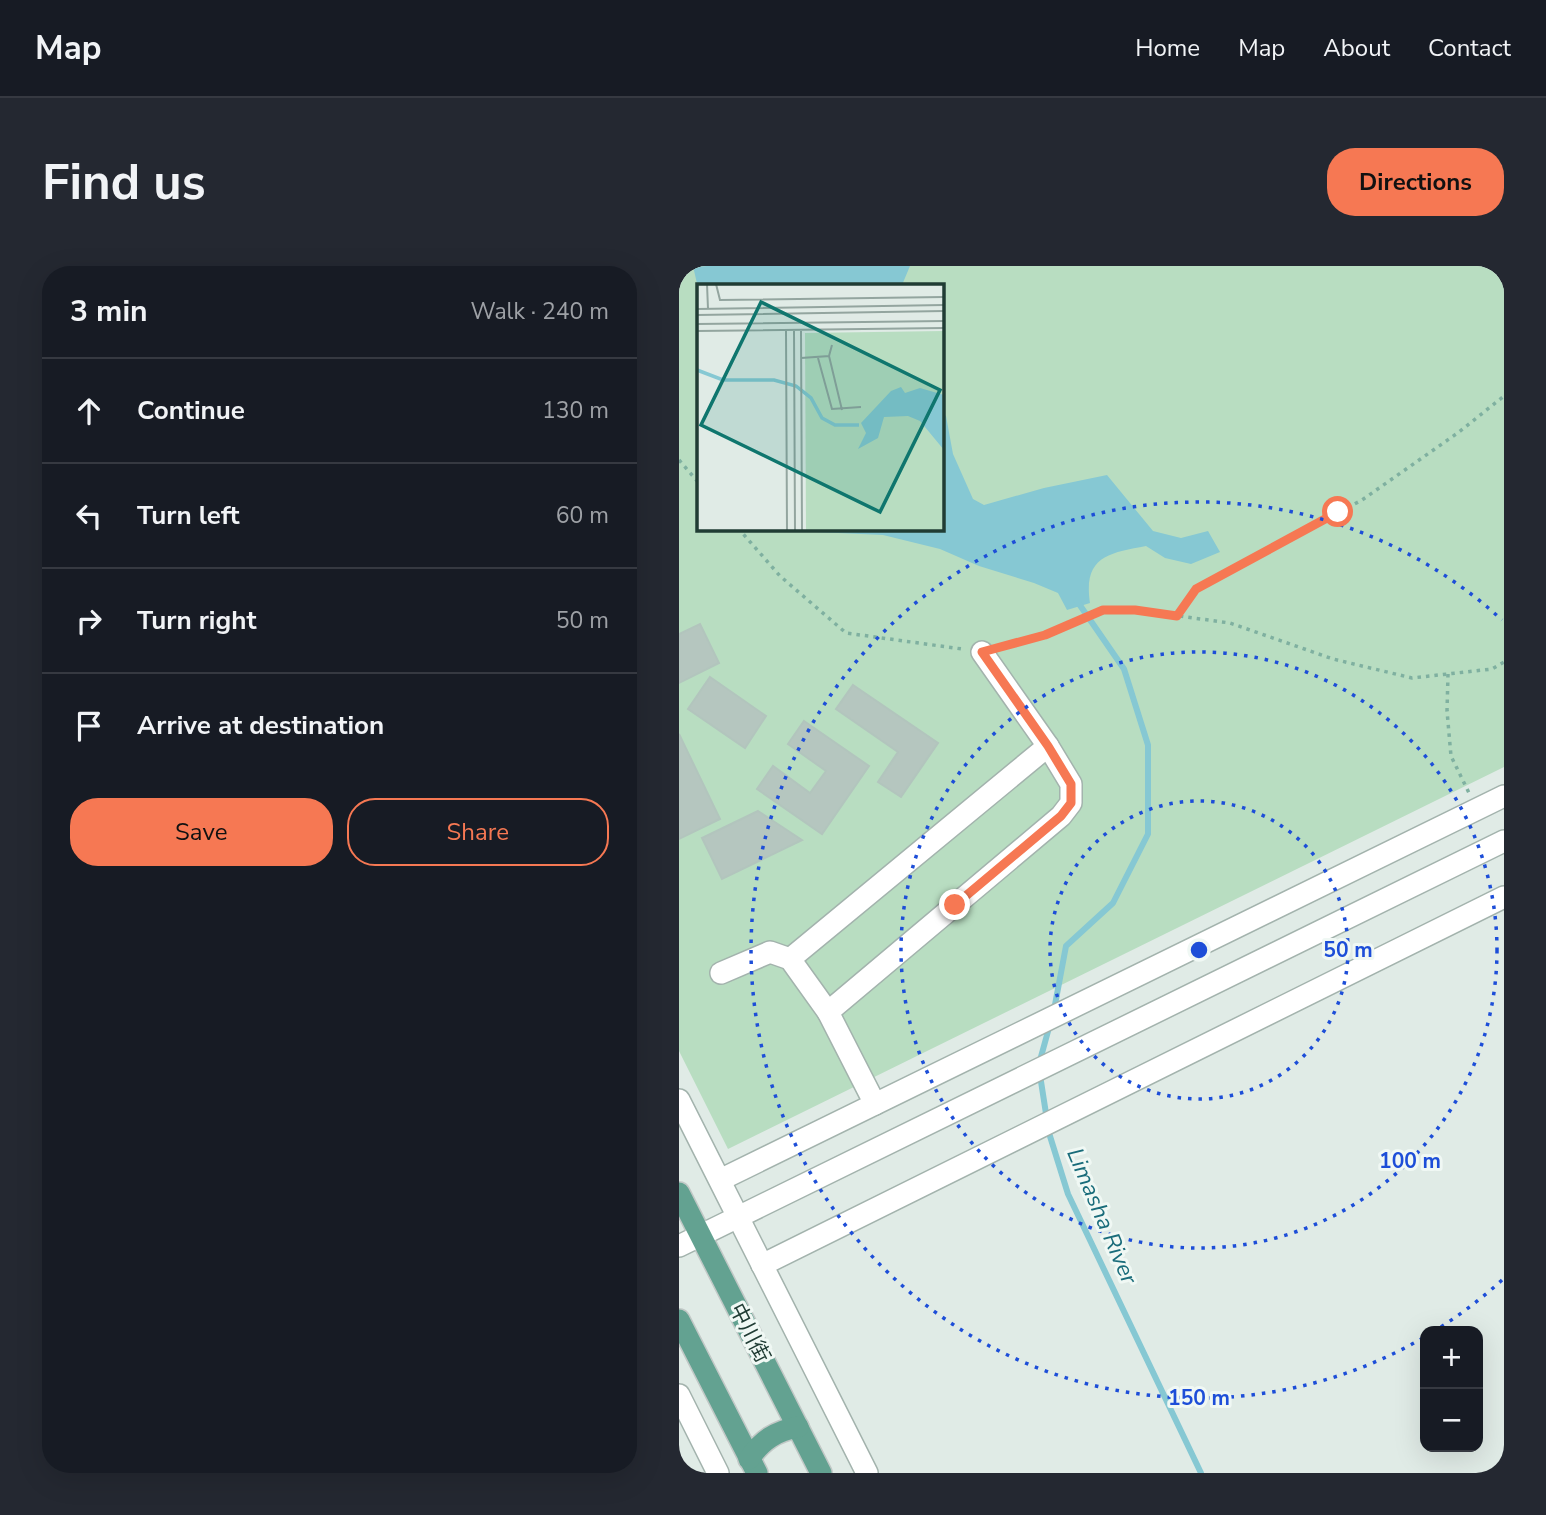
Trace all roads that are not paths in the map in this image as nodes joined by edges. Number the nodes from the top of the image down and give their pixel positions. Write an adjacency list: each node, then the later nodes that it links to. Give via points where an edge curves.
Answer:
1 (982, 652): 2 (street)
2 (1048, 746): 6 (street); 8 (street, via 1071,784 1071,803 1061,816)
3 (1504, 796): 10 (street)
4 (1504, 841): 13 (street)
5 (1504, 897): 16 (street)
6 (790, 959): 7 (street, via 770,952); 8 (street)
7 (721, 973)
8 (828, 1012): 10 (street)
9 (679, 1100): 11 (street)
10 (875, 1104): 11 (street)
11 (720, 1180): 13 (street)
12 (679, 1193): 14 (main road, 中川街)
13 (738, 1217): 14 (street); 16 (street)
14 (700, 1236): 15 (street); 19 (main road, 中川街)
15 (679, 1246)
16 (762, 1265): 23 (street)
17 (679, 1320): 20 (main road)
18 (679, 1395): 21 (street)
19 (798, 1427): 20 (main road, via 774,1434 756,1449); 22 (main road, 中川街)
20 (753, 1466)
21 (718, 1473)
22 (821, 1473)
23 (867, 1473)

